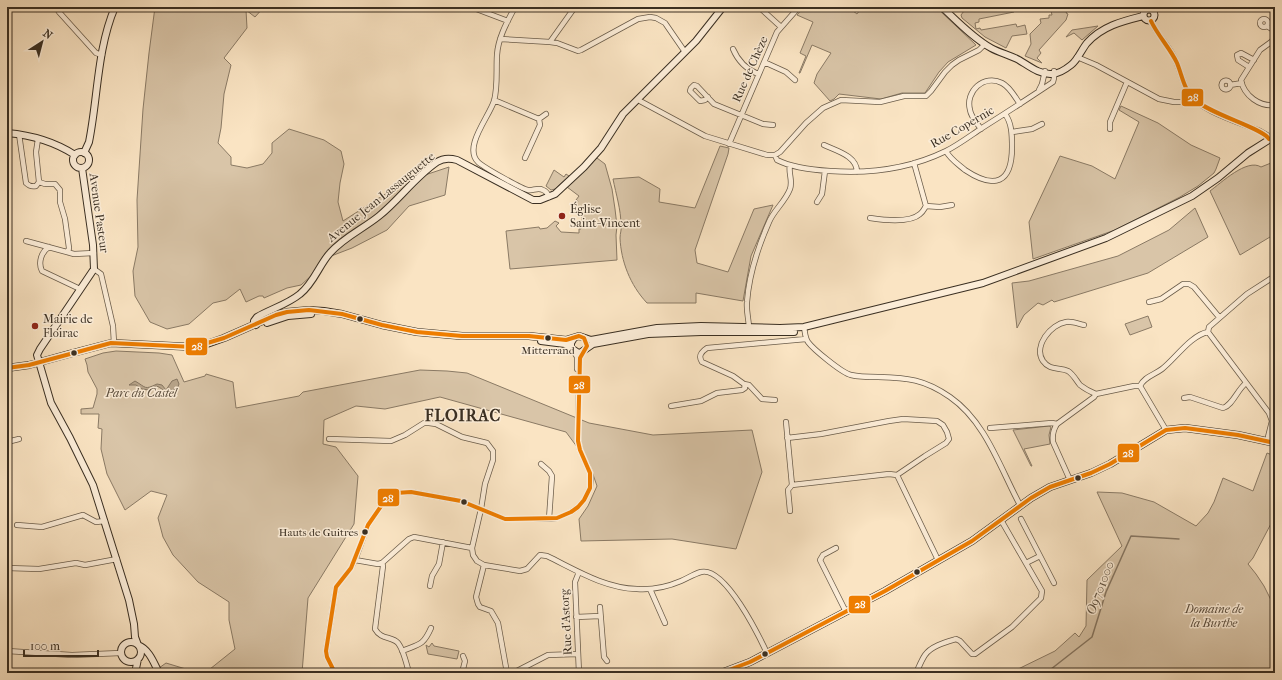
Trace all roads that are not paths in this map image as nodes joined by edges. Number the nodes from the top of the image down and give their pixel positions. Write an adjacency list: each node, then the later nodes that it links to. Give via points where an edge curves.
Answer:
1 (56, 7): 23 (street, via 96,53)
2 (115, 7): 23 (street)
3 (471, 7): 12 (street)
4 (515, 7): 12 (street)
5 (575, 7): 19 (street)
6 (723, 7): 22 (street)
7 (759, 7): 15 (street)
8 (799, 7): 15 (street, Rue de Chèze)
9 (942, 7): 20 (street)
10 (1154, 9): 11 (street, via 1144,12); 13 (street, via 1154,19)
11 (1144, 16): 13 (street, via 1146,20); 24 (street, via 1119,22 1102,31 1092,38)
12 (508, 20): 18 (street)
13 (1151, 21): 39 (street, via 1174,57 1187,91)
14 (1267, 26): 16 (street)
15 (781, 27): 26 (street, Rue de Chèze)
16 (1275, 31)
17 (1275, 37): 25 (street, via 1260,50)
18 (500, 39): 19 (street); 38 (street)
19 (550, 42): 22 (street, via 578,51 638,19 650,17 665,23)
20 (985, 44): 28 (street); 60 (street, via 952,65 926,96 904,96 880,102 841,100 823,108)
21 (733, 49): 30 (street, via 737,58 750,71)
22 (685, 52): 37 (street)
23 (102, 55): 58 (street, via 90,136)
24 (1077, 57): 29 (street); 32 (street)
25 (1254, 60): 27 (street); 27 (street, via 1243,53 1237,55 1238,60)
26 (764, 62): 30 (street, Rue de Chèze); 31 (street, via 786,72)
27 (1249, 67): 33 (street, via 1242,78)
28 (1045, 72): 29 (street); 35 (street)
29 (1054, 73): 35 (street, Rue Copernic, via 1053,82)
30 (758, 74): 44 (street, Rue de Chèze)
31 (795, 80)
32 (1127, 82): 39 (street, via 1164,101 1184,103); 49 (street, via 1110,122)
33 (1242, 83): 34 (street); 41 (street, via 1249,96 1261,104)
34 (1230, 85)
35 (1038, 92): 40 (street, Rue Copernic)
36 (708, 97): 44 (street, via 714,104)
37 (638, 99): 55 (street, Rue Copernic, via 705,136); 68 (street, via 620,118 596,154)
38 (494, 100): 45 (street); 68 (street, via 473,144 475,158 482,165 527,190 546,191)
39 (1194, 100): 53 (street, via 1207,109)
40 (1020, 104): 43 (street, Rue Copernic); 48 (street, via 1003,83 996,80 983,82 972,90 969,102 972,116)
41 (1275, 105)
42 (546, 114): 45 (street)
43 (1006, 114): 48 (street, Rue Copernic); 50 (street)
44 (741, 115): 47 (street, via 763,124); 55 (street, Rue de Chèze)
45 (539, 119): 61 (street, via 540,124)
46 (1042, 124): 50 (street, via 1032,129)
47 (773, 125)
48 (981, 129): 57 (street, Rue Copernic)
49 (1110, 129)
50 (1012, 132): 57 (street, via 1010,167 1005,176 998,180 991,181 973,175 949,157)
51 (7, 133): 52 (street)
52 (19, 134): 54 (street); 67 (street, via 26,183 28,186 36,186)
53 (1272, 138): 84 (street, via 1192,196 1106,238 989,281)
54 (38, 139): 59 (street); 67 (street, via 36,152)
55 (729, 144): 60 (street, Rue Copernic)
56 (824, 145): 66 (street, via 848,156 856,164)
57 (946, 151): 62 (street, Rue Copernic)
58 (84, 153): 59 (street); 64 (street, via 89,161)
59 (74, 155): 64 (street, via 74,165)
60 (775, 156): 63 (street, Rue Copernic, via 777,160)
61 (525, 158)
62 (914, 163): 66 (street, Rue Copernic, via 888,170); 71 (street)
63 (790, 165): 65 (street, Rue Copernic); 85 (street, via 790,188 783,203 769,221 752,270 746,303)
64 (82, 168): 76 (street, Avenue Pasteur)
65 (825, 170): 66 (street, Rue Copernic); 69 (street, via 822,194)
66 (857, 172)
67 (39, 182): 75 (street, via 55,184 60,190)
68 (549, 197): 82 (street, Avenue Jean Lassauguette, via 532,200 457,160 441,160 378,216 342,241 328,255 299,296 258,317 254,322)
69 (817, 202)
70 (952, 205): 71 (street, via 940,208)
71 (926, 206): 72 (street, via 921,214 910,218)
72 (870, 218)
73 (26, 241): 74 (street)
74 (48, 247): 75 (street); 79 (street, via 39,264 42,271)
75 (68, 252): 76 (street)
76 (94, 252): 77 (street, Avenue Pasteur)
77 (94, 269): 79 (street, Avenue Pasteur); 90 (street, via 101,274 113,326)
78 (1275, 276): 81 (street, via 1247,294)
79 (80, 289): 93 (street, Avenue Pasteur, via 37,354)
80 (1149, 302): 81 (street, via 1161,299 1186,284 1194,287)
81 (1219, 317): 86 (street, via 1209,326)
82 (256, 324): 87 (street, via 287,312 316,310 417,332 566,340); 90 (street, via 194,347); 91 (street, via 288,316 316,314 416,336 462,340 539,341 565,344)
83 (1084, 325): 99 (street, via 1067,321 1055,326 1042,344 1040,356 1045,364 1069,372 1081,385)
84 (804, 329): 85 (street); 89 (street)
85 (749, 330): 88 (street, via 701,326 657,328 591,340); 92 (street, via 648,334 593,344)
86 (1208, 332): 96 (street); 98 (street, via 1197,336)
87 (574, 338): 88 (street); 91 (street, via 571,343)
88 (584, 338): 92 (street, via 587,343)
89 (806, 339): 97 (street, via 707,348 702,351 702,362); 117 (street, via 835,366 848,374 922,381 950,397 961,406 984,434)
90 (114, 343): 93 (street)
91 (572, 349): 92 (street, via 577,352); 95 (street, via 577,358)
92 (585, 350): 95 (street, via 580,358)
93 (38, 363): 94 (street); 123 (street, via 50,403 89,476)
94 (7, 368)
95 (579, 377): 120 (street, via 578,441 590,473 590,488 578,507 562,516)
96 (1246, 383): 100 (street, via 1229,405 1223,408 1190,397); 110 (street, via 1271,419)
97 (744, 384): 101 (street, via 752,387 762,399); 102 (street, via 745,388 742,390 717,393 701,402)
98 (1140, 386): 99 (street); 106 (street)
99 (1096, 394): 104 (street)
100 (1184, 398)
101 (776, 400)
102 (671, 406)
103 (786, 422): 108 (street)
104 (1057, 424): 105 (street); 115 (street, via 1052,436)
105 (990, 428)
106 (1166, 430): 110 (street, via 1185,428); 115 (street, via 1110,464)
107 (329, 438): 118 (street, via 391,441 429,423 462,437 487,443 492,451 493,460 485,484)
108 (787, 438): 114 (street, via 840,431 889,420 937,421 943,425 949,439 946,443); 116 (street)
109 (19, 439): 111 (street)
110 (1267, 441): 112 (street)
111 (7, 442)
112 (1275, 443)
113 (541, 464): 120 (street, via 552,476)
114 (897, 475): 116 (street); 131 (street)
115 (1070, 480): 117 (street, via 1043,491)
116 (792, 485): 119 (street, via 788,490)
117 (1020, 505): 122 (street)
118 (481, 509): 120 (street, via 505,519); 126 (street); 130 (street, via 450,498 411,492 396,493 386,499 368,525)
119 (790, 511)
120 (549, 519)
121 (1021, 519): 128 (street)
122 (1001, 520): 131 (street, via 972,542); 133 (street)
123 (105, 521): 124 (street, via 96,522 86,516 79,516 42,527); 129 (street)
124 (18, 525)
125 (443, 542): 126 (street); 132 (street, via 414,537); 138 (street, via 439,564)
126 (472, 548): 134 (street, via 477,561)
127 (836, 548): 142 (street, via 823,555 820,560)
128 (1040, 556): 133 (street); 137 (street)
129 (116, 559): 135 (street, via 39,569); 139 (street)
130 (356, 560): 132 (street); 161 (street, via 334,593 326,651)
131 (938, 560): 142 (street)
132 (382, 563): 150 (street, via 375,629 383,637 399,644)
133 (1026, 563): 168 (street, via 1042,595 1019,621 975,654 956,639 943,643 924,656)
134 (484, 564): 136 (street, via 520,571 527,569 540,555); 164 (street, via 476,597 480,607 491,611 498,623)
135 (7, 568)
136 (579, 572): 140 (street, via 613,586); 144 (street, Rue d'Astorg, via 575,582)
137 (1054, 583)
138 (430, 586)
139 (125, 589): 147 (street, via 131,629); 148 (street)
140 (650, 589): 145 (street); 152 (street, via 708,572 740,603)
141 (600, 607): 143 (street)
142 (846, 612): 152 (street)
143 (600, 616): 144 (street); 157 (street, via 604,657)
144 (576, 617): 153 (street, Rue d'Astorg)
145 (665, 623)
146 (431, 628): 150 (street, via 422,643)
147 (127, 643): 148 (street, via 133,642); 151 (street)
148 (138, 645): 155 (street, via 141,650); 156 (street, via 143,647)
149 (7, 651): 151 (street, via 72,655)
150 (402, 651): 162 (street)
151 (120, 653): 158 (street)
152 (767, 653): 167 (street)
153 (578, 654): 165 (street, via 548,655); 166 (street, Rue d'Astorg)
154 (463, 656): 163 (street, via 465,661)
155 (139, 657): 156 (street); 158 (street, via 133,662); 159 (street)
156 (152, 661): 160 (street)
157 (607, 661)
158 (128, 662): 159 (street)
159 (135, 673)
160 (159, 673)
161 (335, 673)
162 (409, 673)
163 (462, 673)
164 (508, 673)
165 (513, 673)
166 (579, 673)
167 (721, 673)
168 (916, 673)

